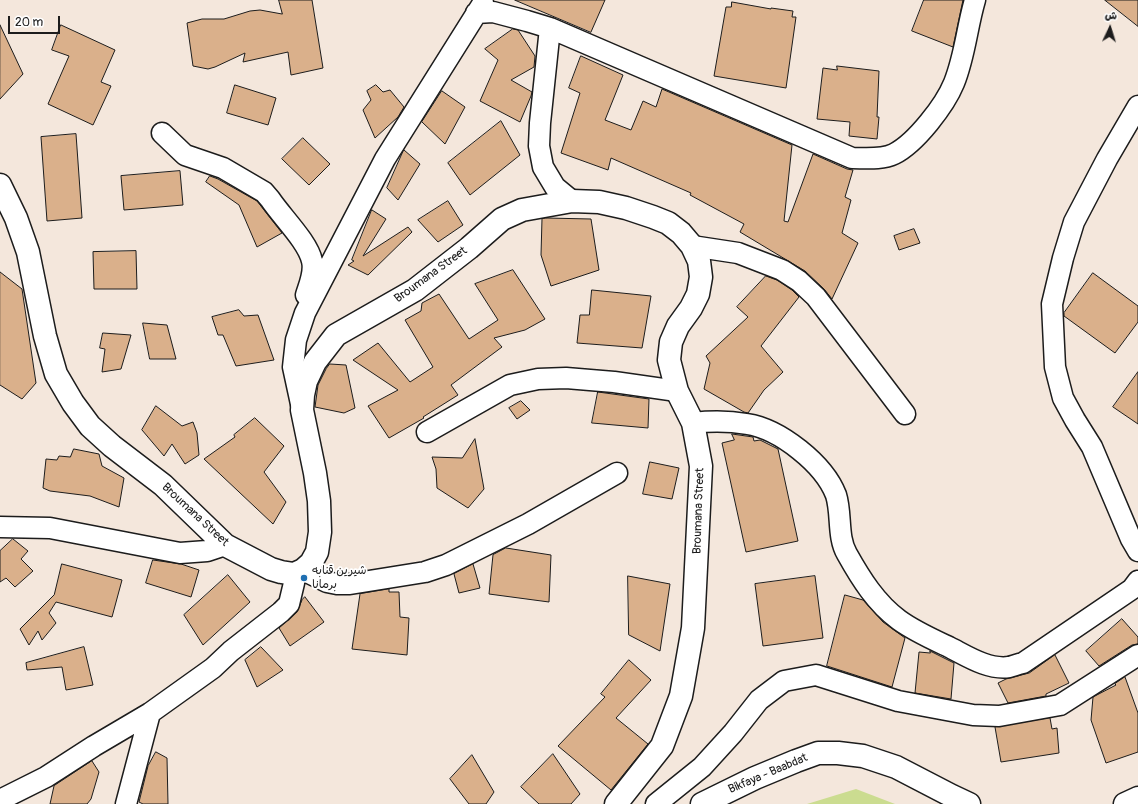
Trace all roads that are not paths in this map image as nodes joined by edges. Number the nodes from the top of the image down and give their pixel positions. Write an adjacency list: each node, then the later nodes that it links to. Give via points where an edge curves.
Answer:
1 (975, 0): 3 (street, via 954,83 937,113 916,137 894,154 872,158 852,158)
2 (481, 6): 3 (street, via 493,12); 9 (street, via 378,173 305,313 296,340)
3 (550, 28): 7 (street, via 539,146 543,167 554,187)
4 (1138, 106): 18 (street, via 1074,222 1052,304 1055,367 1063,398 1092,447)
5 (162, 133): 9 (street, via 185,155 223,168 264,192 308,251 313,262 311,279 303,304 289,331 286,349 286,359)
6 (0, 185): 17 (street, Broumana Street, via 16,218 28,252 45,336 56,374 63,388 90,426 163,485)
7 (572, 201): 8 (street, Broumana Street, via 599,202 653,217 682,233); 11 (street, Broumana Street, via 522,210 502,219 415,290 336,335 315,362 306,381)
8 (692, 246): 10 (street, Broumana Street, via 699,261 701,277 698,294 671,342 669,360); 12 (street, via 738,253 782,270 799,281 816,297)
9 (292, 367): 11 (street)
10 (677, 391): 13 (street, Broumana Street); 14 (street, via 614,382 566,378 538,379 510,385)
11 (302, 410): 19 (street, Broumana Street, via 315,473 320,532 316,552 310,563)
12 (905, 414)
13 (693, 423): 20 (street, via 719,421 748,424 776,434 800,450 828,480 836,495 846,552 865,585 880,604 920,633 991,666 1008,667 1023,663 1132,589); 26 (street, Broumana Street, via 702,466 693,628 681,696 662,746)
14 (427, 432)
15 (617, 473): 19 (street, via 528,524 446,565 425,572 337,584)
16 (0, 527): 17 (street, via 50,528 180,554 207,551)
17 (225, 545): 19 (street, Broumana Street, via 271,569)
18 (1138, 551)
19 (298, 572): 22 (street, via 289,604 281,612 213,668)
20 (1138, 581)
21 (1138, 655): 27 (street, via 1060,705 999,716 973,715 898,701 816,675 784,681 759,700 702,767)
22 (150, 713): 24 (street, via 46,777); 25 (street)
23 (1138, 798): 30 (street)
24 (0, 800)
25 (126, 804)
26 (616, 804)
27 (656, 804)
28 (702, 804): 29 (street, Bikfaya - Baabdat, via 755,778 818,753 863,756 896,767)
29 (969, 804)
30 (1125, 804)

